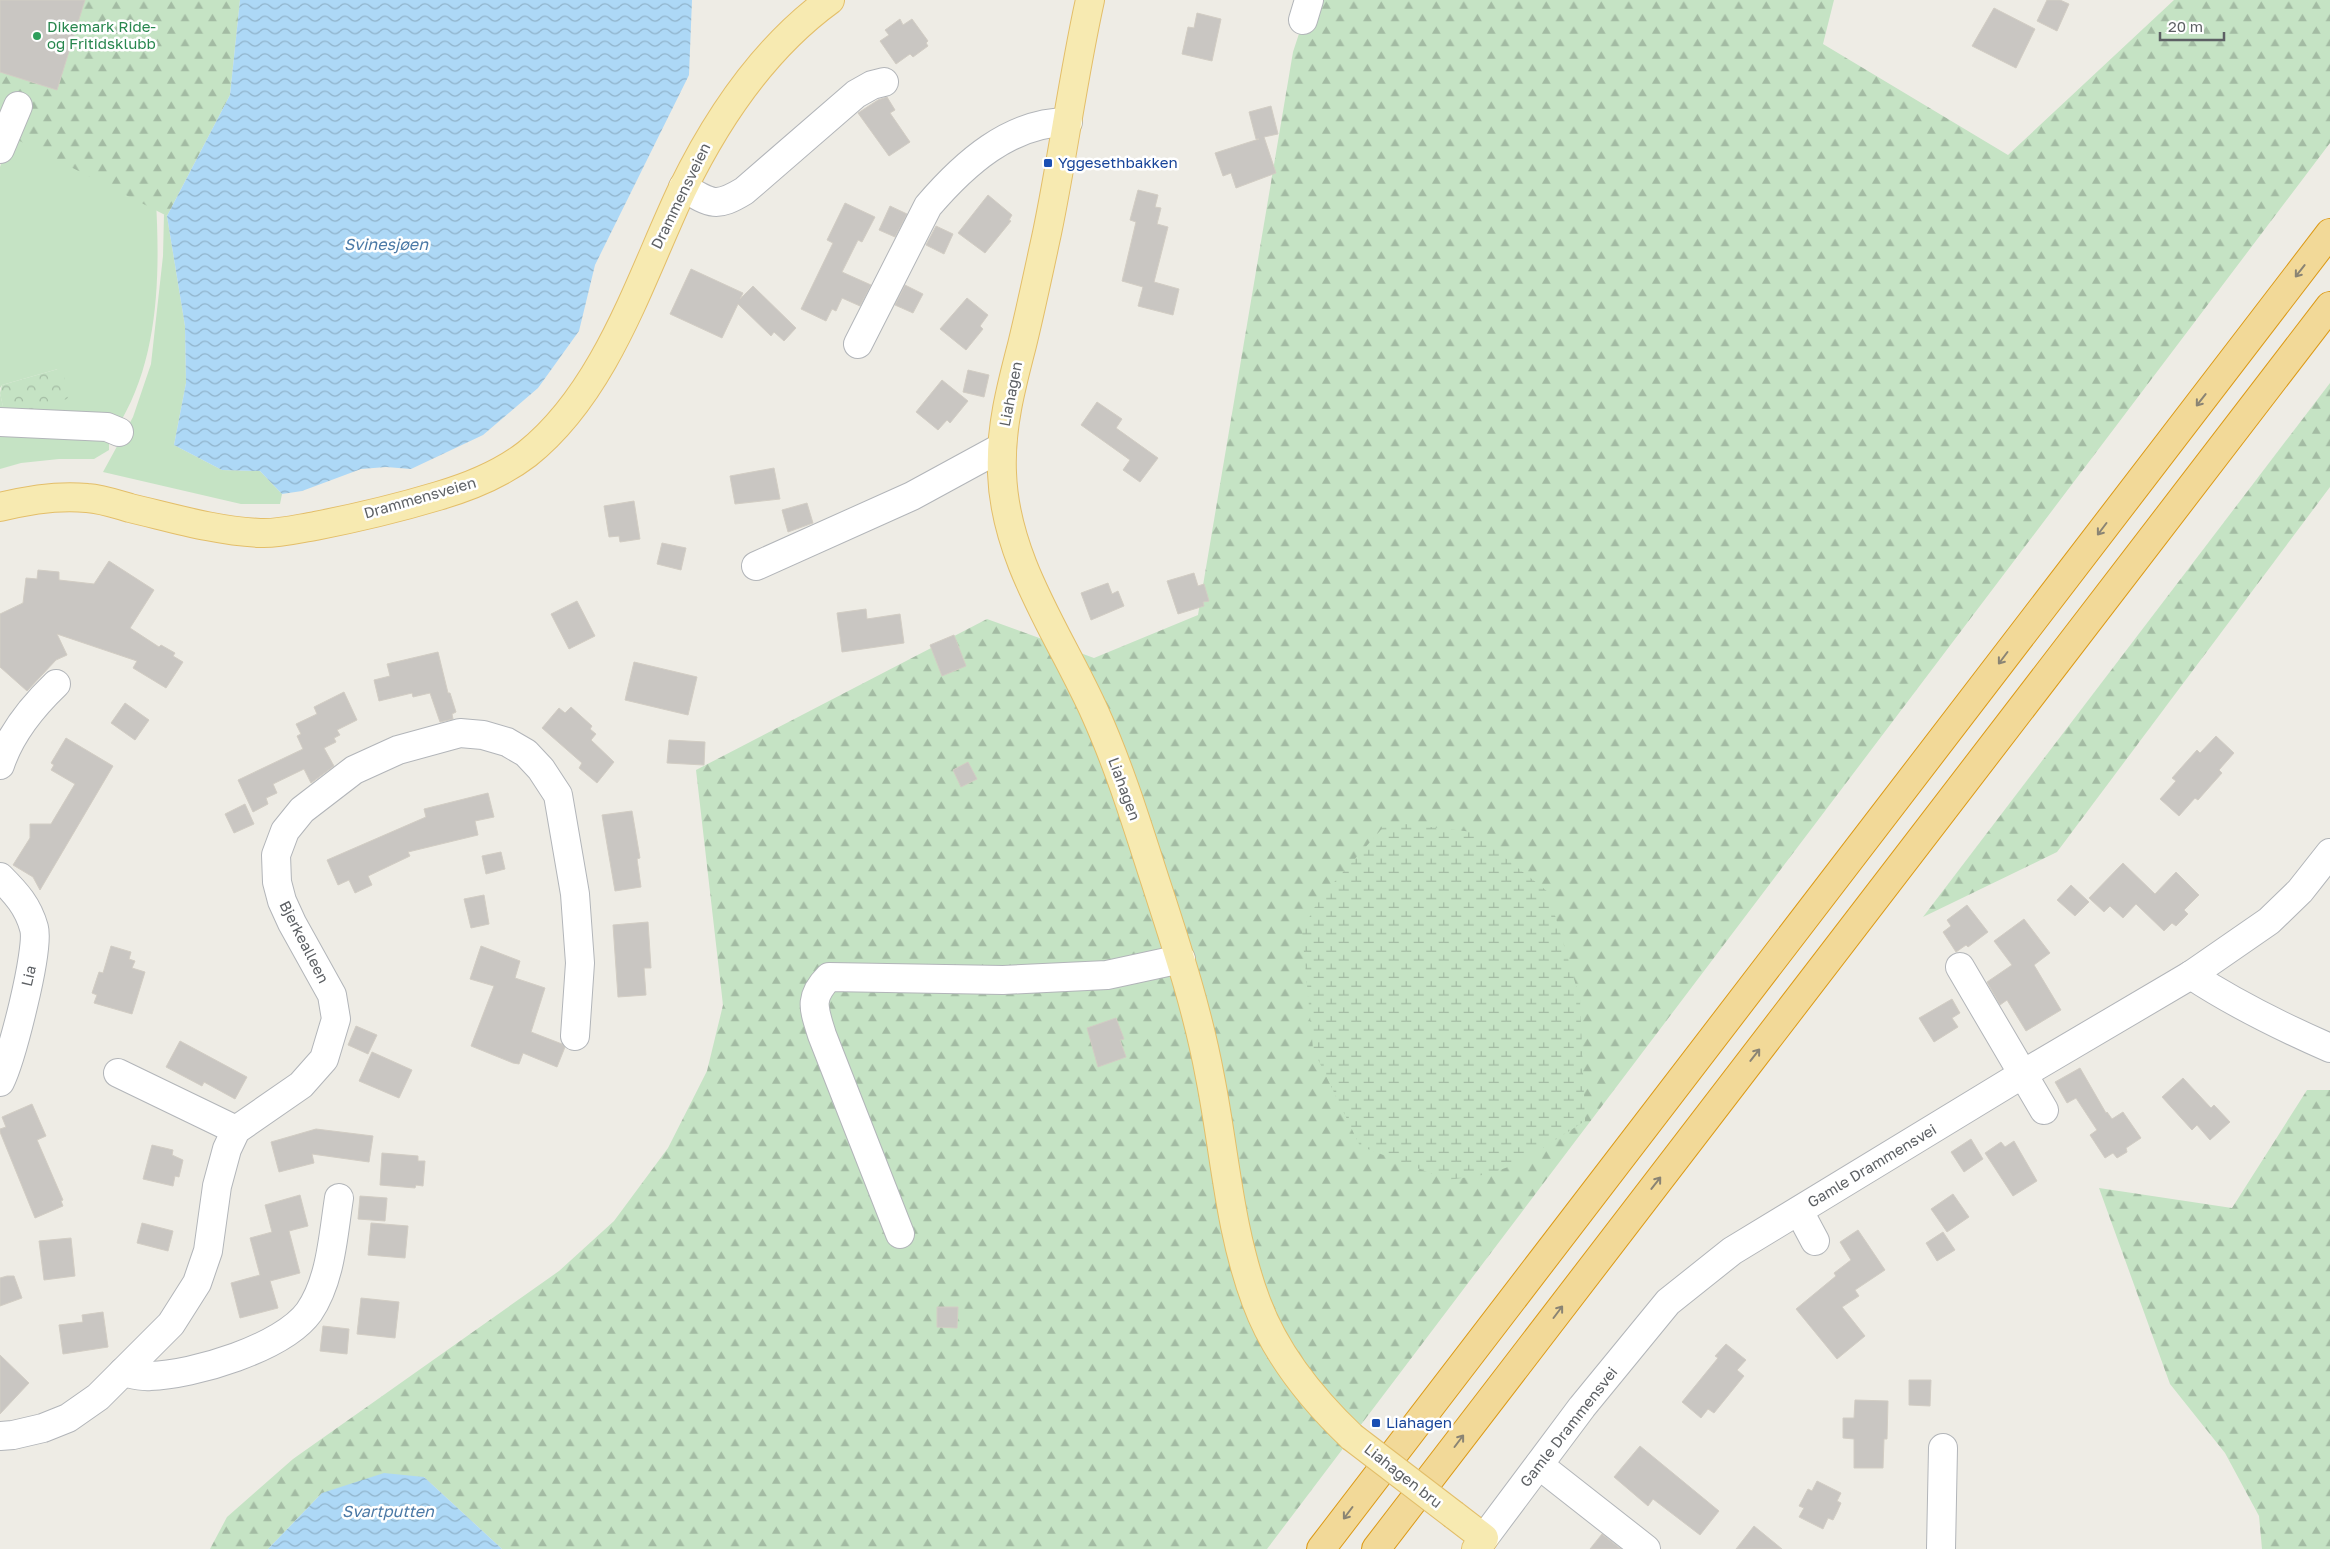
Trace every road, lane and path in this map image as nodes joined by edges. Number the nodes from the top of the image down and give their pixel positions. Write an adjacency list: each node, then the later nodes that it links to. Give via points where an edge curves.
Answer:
1 (830, 0): 7 (main road, Drammensveien, via 778,46 751,76 726,110)
2 (1090, 0): 5 (main road, Liahagen)
3 (884, 82): 7 (street, via 856,94 744,191 726,202 712,202)
4 (18, 106): 6 (street)
5 (1068, 122): 10 (street, via 1048,122 1014,134 969,164 941,191 928,206); 13 (main road, Liahagen, via 1047,232 1006,406)
6 (0, 149)
7 (684, 187): 14 (main road, Drammensveien, via 625,316 585,391 546,437 526,455 470,486 330,523 264,534 198,524 89,498 56,497)
8 (2330, 232): 40 (highway, one-way to 40)
9 (2330, 306): 41 (highway, one-way to 9)
10 (858, 344)
11 (0, 422): 12 (street, via 108,427)
12 (118, 432)
13 (1002, 446): 15 (street, via 912,496); 20 (main road, Liahagen, via 1004,499 1019,556 1096,714)
14 (0, 507)
15 (756, 566)
16 (56, 684): 17 (street, via 37,702)
17 (0, 764)
18 (2330, 853): 22 (street, Gamle Drammensvei, via 2300,891 2269,921)
19 (0, 878): 27 (street, Lia, via 24,902 35,930 34,954 9,1063)
20 (1181, 959): 32 (street, via 1107,975 1003,980 830,976 818,988 813,1005); 36 (main road, Liahagen, via 1210,1077 1244,1264 1257,1304 1271,1335 1298,1376 1325,1411)
21 (1960, 967): 26 (street)
22 (2191, 975): 24 (street, via 2264,1018); 26 (street, Gamle Drammensvei)
23 (575, 1036): 29 (street, Bjerkealleen, via 580,962 576,894 558,795 541,769 508,742 483,735 460,734 434,739 398,750 354,770 302,810 285,831 276,854 277,882 282,901 332,995 336,1019 324,1059 302,1085)
24 (2330, 1048)
25 (118, 1073): 29 (street)
26 (2023, 1074): 28 (street); 31 (street, Gamle Drammensvei)
27 (0, 1082)
28 (2044, 1110)
29 (236, 1130): 34 (street, Bjerkealleen, via 217,1186 208,1251 197,1283 171,1324)
30 (339, 1198): 34 (street, via 324,1280 308,1312 283,1336 229,1360 180,1372 148,1376)
31 (1799, 1210): 33 (street); 38 (street, Gamle Drammensvei, via 1732,1251 1668,1302)
32 (900, 1234)
33 (1815, 1242)
34 (123, 1372): 35 (street, Bjerkealleen, via 98,1397 68,1418 13,1436)
35 (0, 1436)
36 (1352, 1437): 39 (main road, Liahagen bru, bridge, via 1454,1515)
37 (1943, 1448): 43 (street)
38 (1539, 1465): 39 (street, Gamle Drammensvei); 42 (street)
39 (1480, 1543)
40 (1321, 1549)
41 (1376, 1549)
42 (1646, 1549)
43 (1940, 1549)

